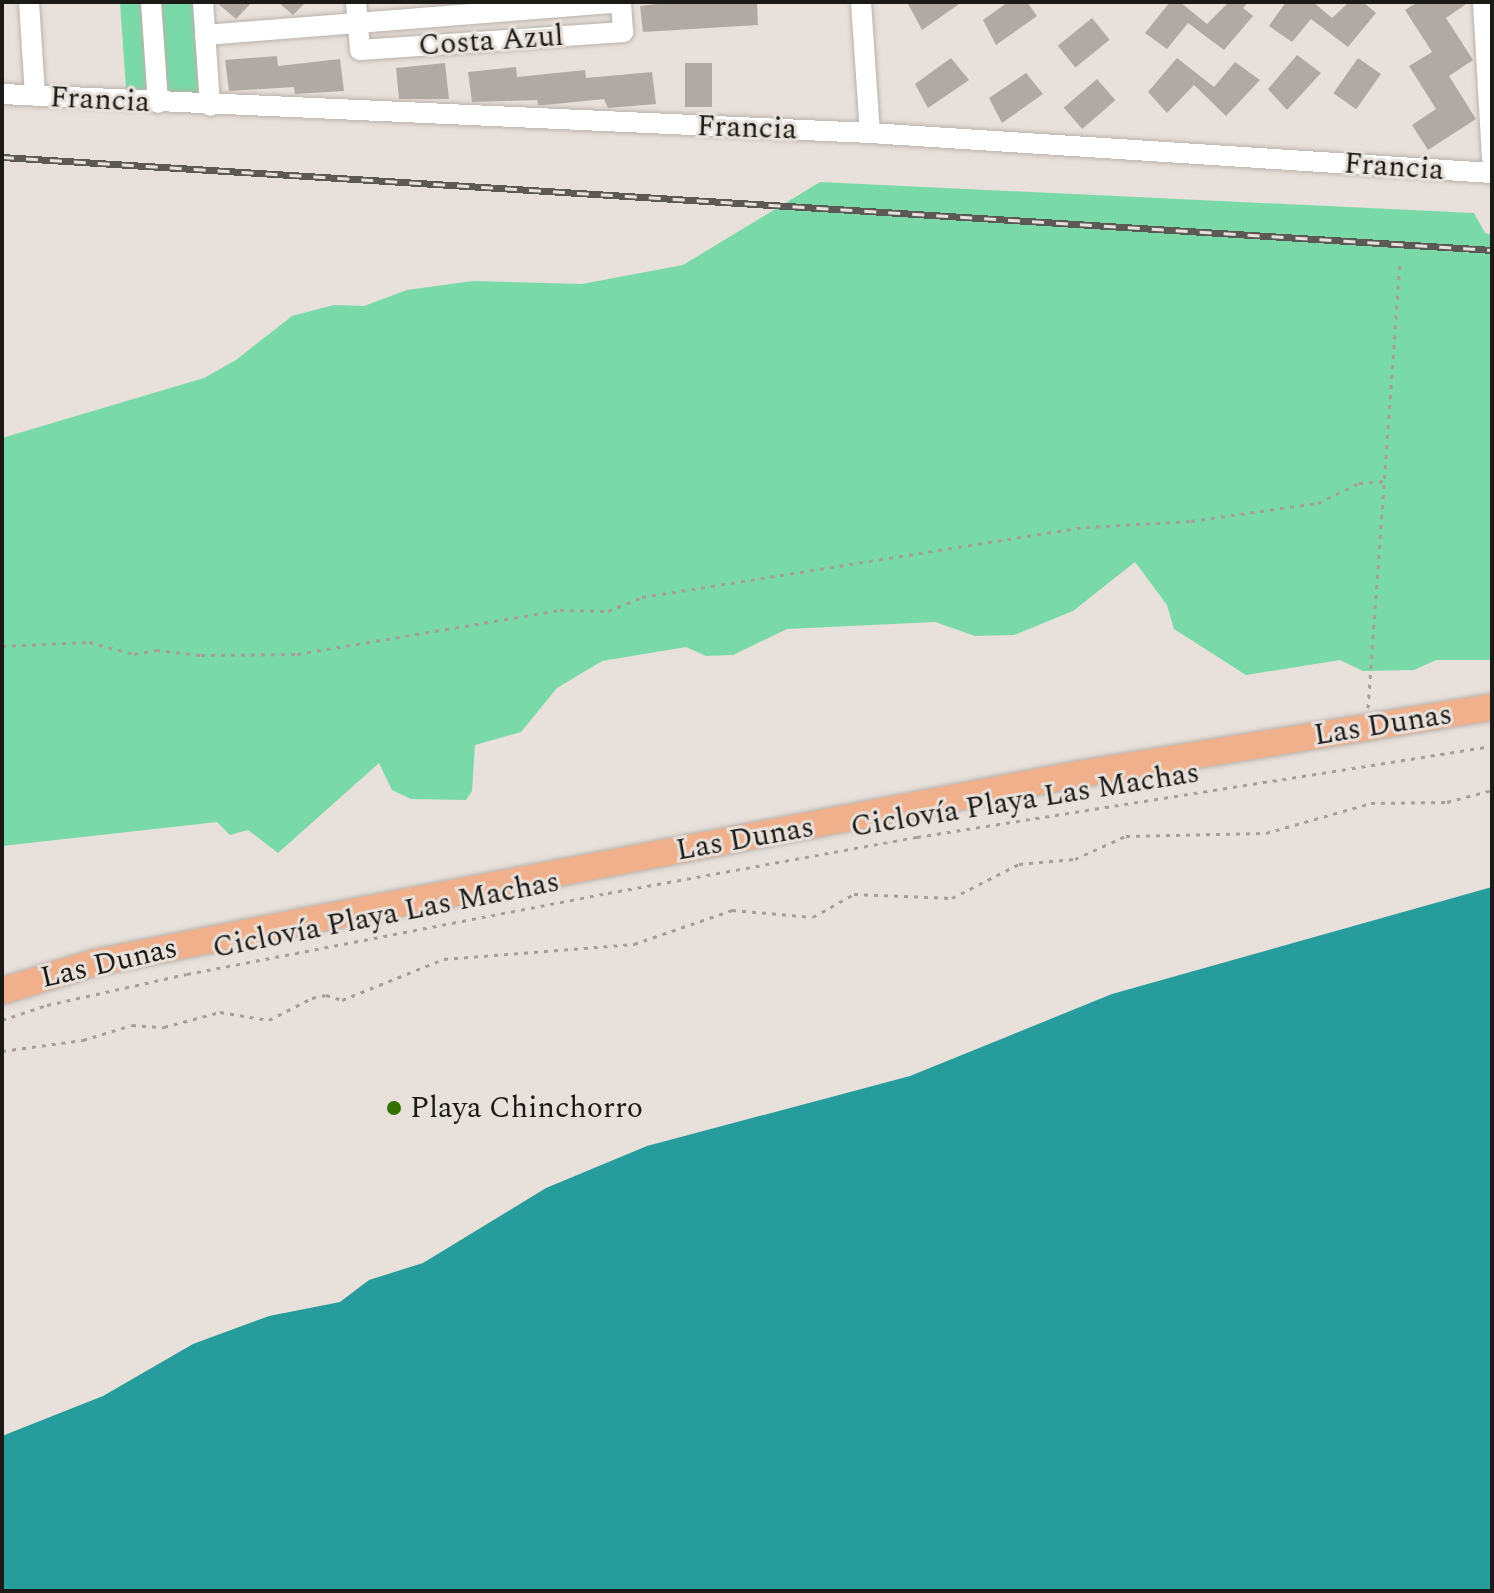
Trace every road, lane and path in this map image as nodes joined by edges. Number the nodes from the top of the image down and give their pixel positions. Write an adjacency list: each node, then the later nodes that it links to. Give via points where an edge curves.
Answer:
1 (29, 2): 11 (street)
2 (151, 2): 12 (street)
3 (203, 2): 9 (street)
4 (356, 2): 8 (street)
5 (621, 2): 8 (street); 8 (street, Costa Azul, via 623,32 360,50)
6 (861, 2): 14 (street)
7 (1483, 2): 15 (street)
8 (358, 23): 9 (street)
9 (205, 35): 13 (street)
10 (2, 94): 11 (street, Francia)
11 (35, 96): 12 (street, Francia)
12 (158, 103): 13 (street, Francia)
13 (210, 106): 14 (street, Francia)
14 (870, 133): 16 (street, Francia)
15 (1492, 159)
16 (1492, 173)
17 (1400, 259): 18 (path)
18 (1386, 481): 19 (path, via 1359,483 1318,503 1191,521 1086,527 642,597 608,611 560,610 297,654 134,654 89,642 23,641); 21 (path)
19 (2, 646)
20 (1492, 707): 21 (main road, Las Dunas)
21 (1366, 727): 24 (main road, Las Dunas, via 1079,774 271,928 93,963)
22 (1492, 746): 25 (path, Ciclovía Playa Las Machas, via 930,835 623,890 172,978)
23 (1492, 790): 26 (path, via 1447,802 1371,803 1266,833 1126,836 1075,859 1019,864 952,898 854,894 813,917 732,910 614,947 548,947 444,959 342,1000 312,998 269,1020 220,1012 164,1027 132,1025 83,1040)
24 (2, 991)
25 (2, 1020)
26 (2, 1051)

